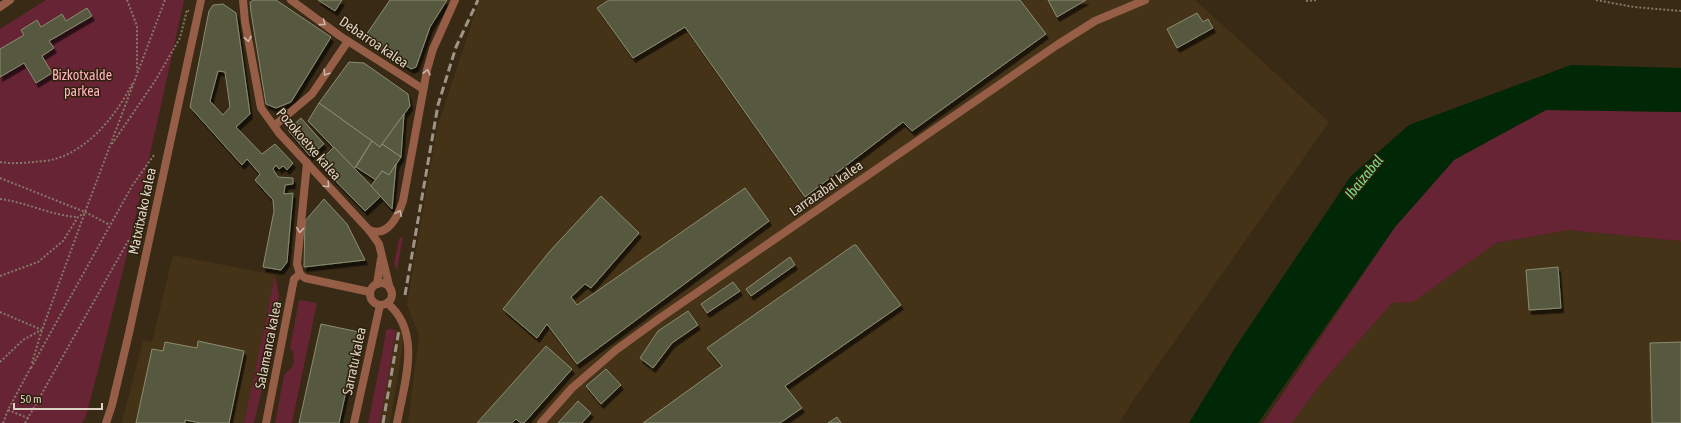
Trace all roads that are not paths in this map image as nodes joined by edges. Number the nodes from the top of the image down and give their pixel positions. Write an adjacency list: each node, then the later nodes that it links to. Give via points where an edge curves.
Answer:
1 (10, 0): 7 (street)
2 (243, 0): 10 (street, Pozokoetxe kalea, one-way to 10, via 261,108)
3 (292, 0): 8 (street, Debarroa kalea, one-way to 8)
4 (456, 0): 9 (street, one-way to 4, via 433,49)
5 (1145, 0): 25 (street, Larrazabal kalea, via 1095,21 1056,45 660,318 616,350 578,383)
6 (202, 1): 21 (street, Matxitxako kalea, via 114,398)
7 (0, 7)
8 (348, 41): 9 (street, Debarroa kalea); 10 (street, one-way to 10, via 312,94)
9 (424, 89): 13 (street, one-way to 9, via 395,221 403,201)
10 (274, 126): 11 (street, Pozokoetxe kalea)
11 (307, 163): 12 (street, Pozokoetxe kalea, one-way to 12); 16 (street, one-way to 16, via 297,264)
12 (369, 230): 13 (street); 14 (street, Pozokoetxe kalea)
13 (384, 231): 14 (street, Pozokoetxe kalea)
14 (379, 244): 15 (street, Pozokoetxe kalea)
15 (381, 259): 17 (street, Pozokoetxe kalea); 18 (street, Pozokoetxe kalea)
16 (300, 274): 19 (street, via 305,278); 22 (street, Salamanca kalea, via 294,278)
17 (377, 284): 18 (street, via 383,284); 19 (street)
18 (390, 289): 20 (street, via 391,295)
19 (370, 292): 20 (street, via 373,302)
20 (383, 304): 23 (street, Sarratu kalea); 24 (street, via 399,316 405,326 409,343)
21 (106, 423)
22 (266, 423)
23 (354, 423)
24 (397, 423)
25 (541, 423)

